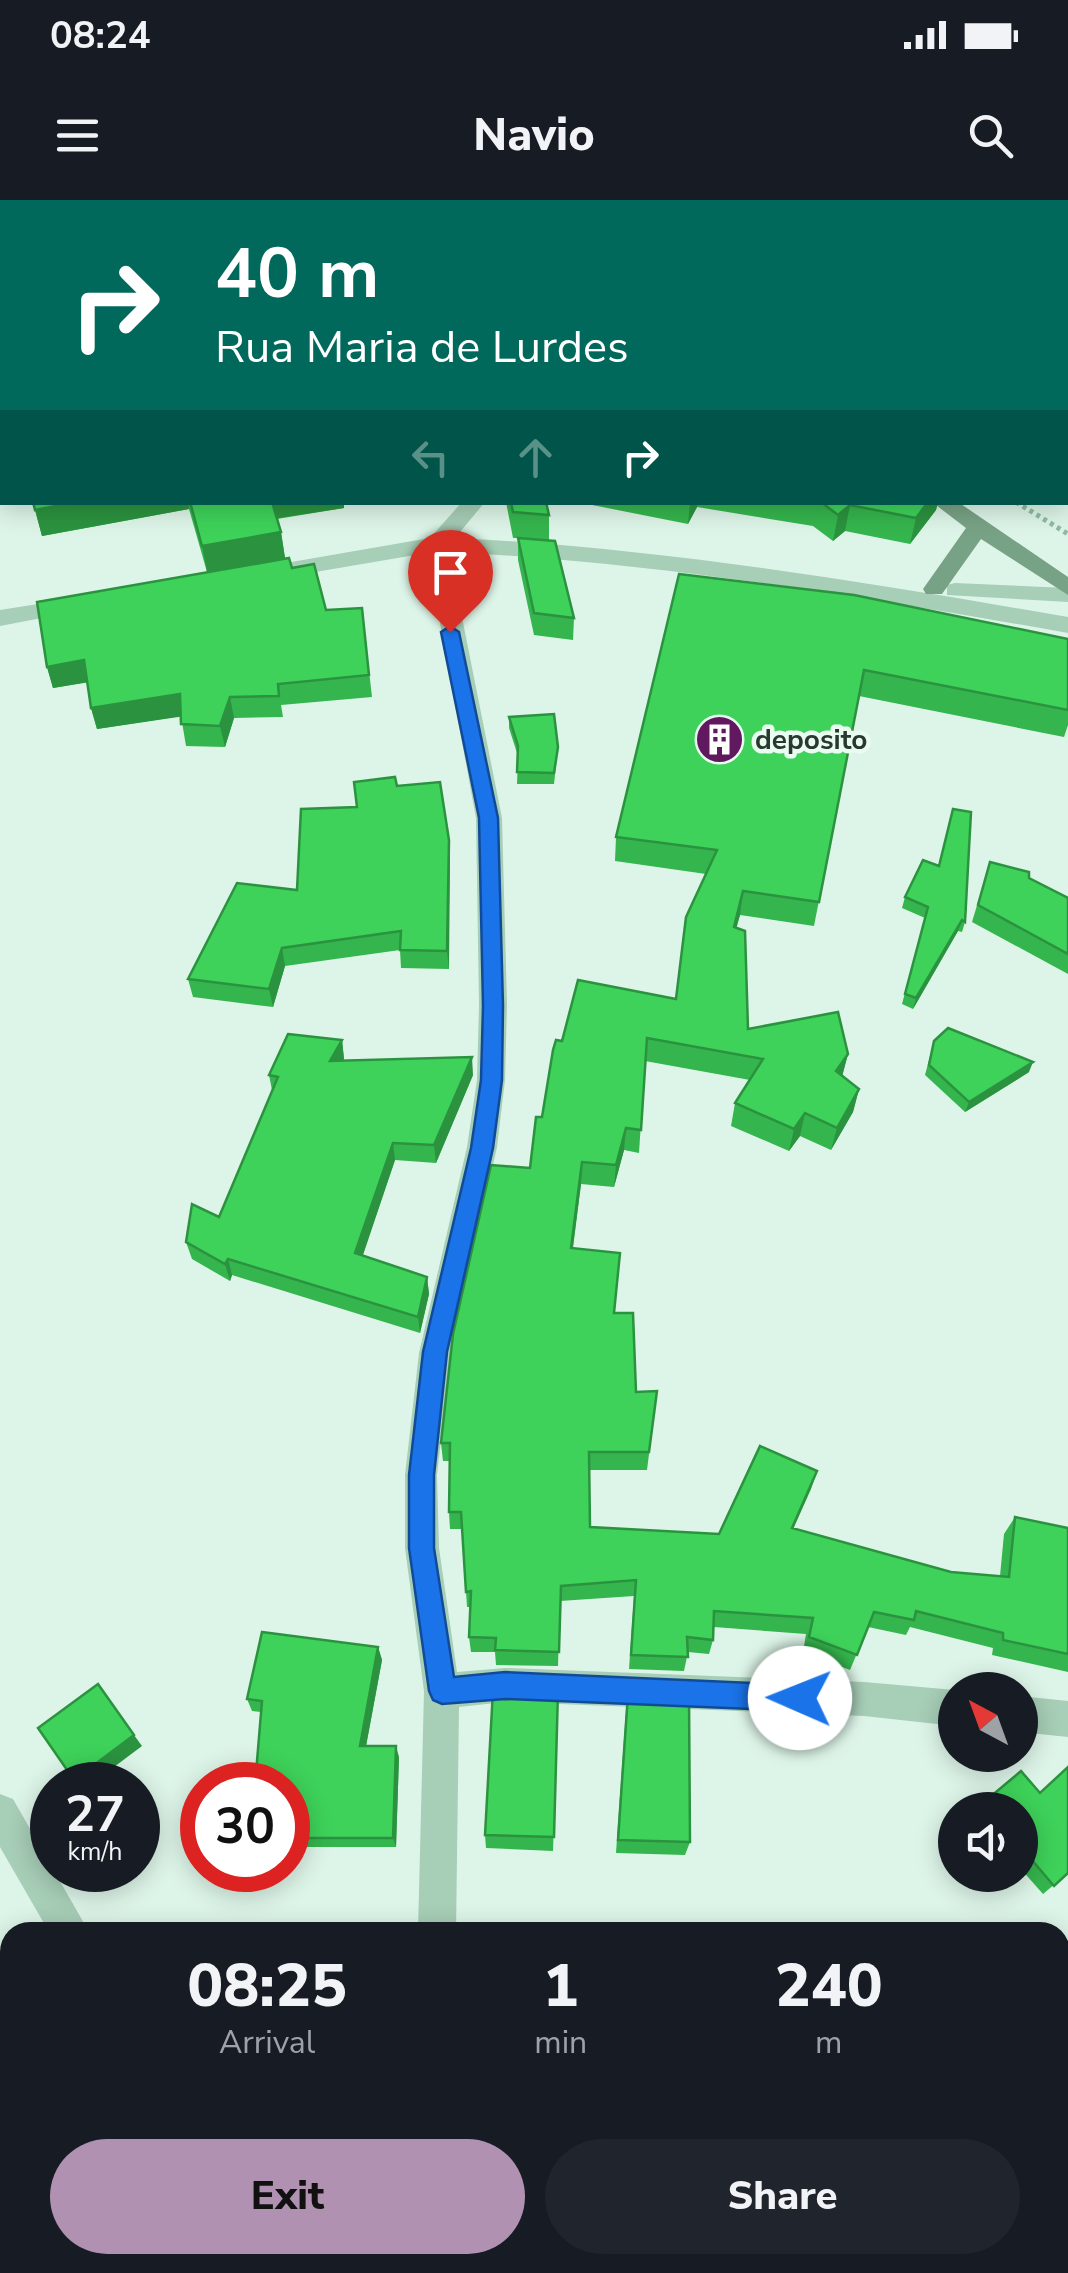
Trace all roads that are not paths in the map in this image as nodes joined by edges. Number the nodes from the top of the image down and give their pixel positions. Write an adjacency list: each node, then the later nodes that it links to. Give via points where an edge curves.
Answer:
1 (471, 505): 4 (street)
2 (948, 505): 3 (main road)
3 (979, 526): 6 (main road); 8 (main road)
4 (437, 544): 5 (street); 7 (street, via 542,549); 12 (street, via 488,818 493,1006 482,1148 435,1352 422,1475 422,1548)
5 (247, 576)
6 (934, 590): 7 (street); 8 (street)
7 (872, 591): 11 (street)
8 (1068, 592)
9 (95, 602): 10 (street)
10 (0, 618)
11 (1068, 625)
12 (442, 1691): 13 (street, via 505,1686); 18 (street)
13 (938, 1706)
14 (1038, 1716): 15 (street)
15 (1068, 1719)
16 (0, 1812): 17 (street)
17 (64, 1922)
18 (438, 1922)

